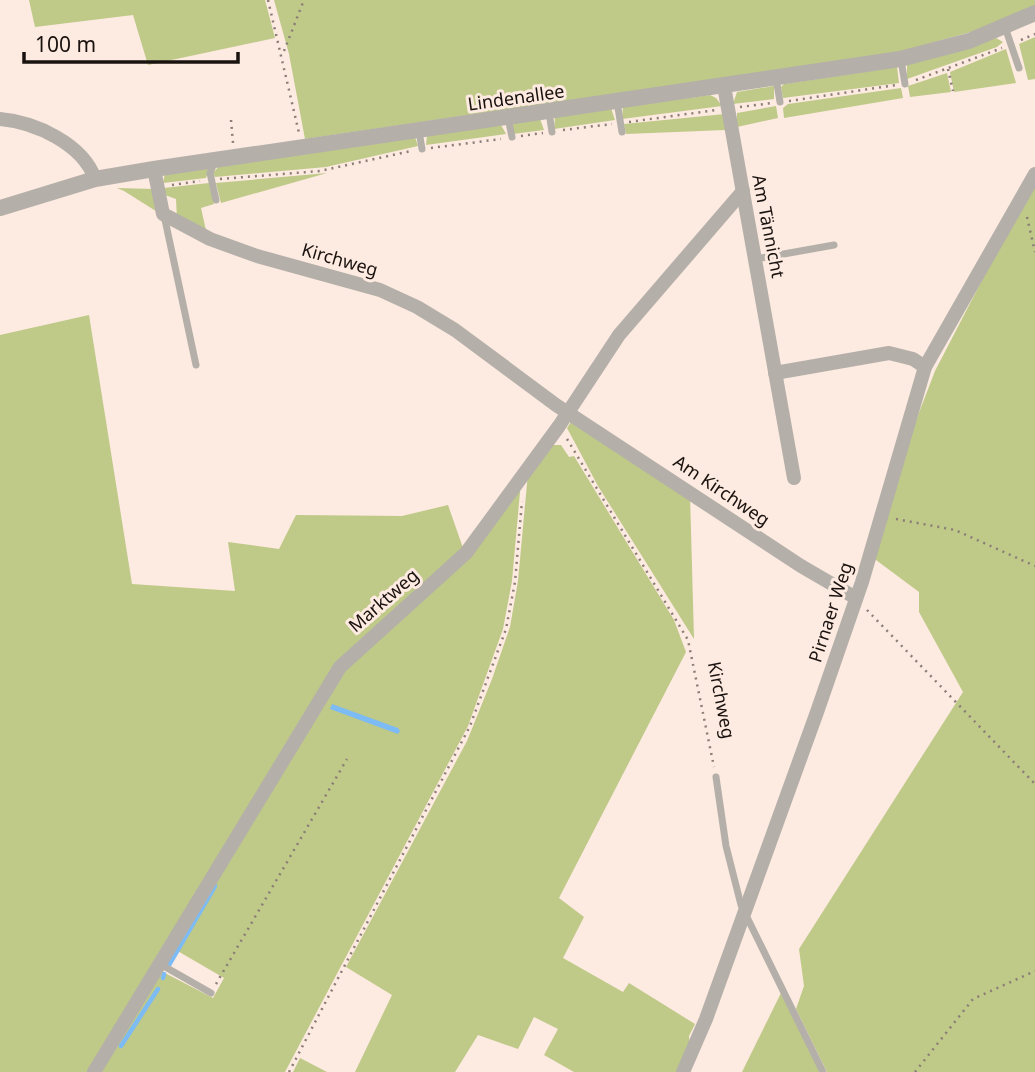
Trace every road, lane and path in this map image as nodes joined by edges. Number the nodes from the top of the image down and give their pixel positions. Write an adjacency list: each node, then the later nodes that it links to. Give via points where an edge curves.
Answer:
1 (268, 0): 7 (path)
2 (304, 0): 7 (path)
3 (1035, 13): 4 (street, Lindenallee)
4 (1004, 27): 6 (lane); 8 (street, Lindenallee)
5 (1035, 34): 6 (path)
6 (1011, 44): 9 (lane); 10 (path)
7 (283, 55): 27 (path)
8 (900, 59): 11 (street, Lindenallee); 12 (lane)
9 (1019, 68)
10 (948, 69): 12 (path); 14 (path)
11 (776, 78): 13 (street, Lindenallee); 16 (lane)
12 (905, 84): 16 (path)
13 (723, 86): 15 (street, Lindenallee); 17 (street, Am Tännicht)
14 (953, 91)
15 (617, 101): 18 (street, Lindenallee); 22 (lane)
16 (780, 102): 17 (path)
17 (728, 109): 22 (path); 36 (street, Am Tännicht)
18 (548, 111): 19 (street, Lindenallee); 24 (lane)
19 (508, 117): 23 (street, Lindenallee); 26 (lane)
20 (0, 119): 33 (street, via 27,124 62,142 85,162)
21 (231, 120): 29 (path)
22 (621, 123): 24 (path); 25 (lane)
23 (419, 131): 27 (street, Lindenallee); 28 (lane)
24 (552, 132): 26 (path)
25 (622, 132)
26 (512, 137): 28 (path)
27 (301, 147): 29 (street, Lindenallee)
28 (422, 149): 34 (path, via 320,171)
29 (235, 156): 30 (street, Lindenallee)
30 (215, 159): 31 (street, Lindenallee); 34 (lane)
31 (153, 169): 33 (street, Lindenallee); 35 (street)
32 (1035, 174): 37 (street, Pirnaer Weg)
33 (95, 179): 39 (street, Lindenallee)
34 (212, 180): 35 (path); 38 (lane)
35 (157, 186): 40 (street)
36 (743, 191): 43 (street, Am Tännicht); 47 (street, Marktweg, via 619,335)
37 (1021, 196): 42 (path); 45 (street, Pirnaer Weg)
38 (216, 200)
39 (0, 208)
40 (163, 214): 44 (lane); 47 (street, Kirchweg, via 210,239 380,290 417,307)
41 (834, 244): 43 (lane)
42 (1035, 252)
43 (756, 259): 46 (street, Am Tännicht)
44 (196, 365)
45 (925, 368): 46 (street, via 913,359 889,354); 51 (street, Pirnaer Weg)
46 (775, 373): 49 (street, Am Tännicht)
47 (568, 412): 48 (street, Marktweg); 53 (street, Am Kirchweg)
48 (559, 426): 55 (path, Kirchweg, via 688,640); 58 (street, Marktweg, via 466,553 340,667)
49 (794, 478)
50 (522, 497): 62 (path, via 506,629 471,726)
51 (879, 516): 52 (path, via 955,530); 53 (street, Pirnaer Weg)
52 (1035, 566)
53 (856, 598): 56 (path); 57 (street, Pirnaer Weg)
54 (347, 759): 60 (path)
55 (716, 777): 57 (lane, via 726,846)
56 (1035, 784)
57 (746, 912): 63 (street, Pirnaer Weg); 64 (lane)
58 (160, 964): 60 (lane); 61 (street, Marktweg)
59 (1035, 971): 65 (path, via 973,999)
60 (211, 993)
61 (94, 1072)
62 (289, 1072)
63 (683, 1072)
64 (823, 1072)
65 (915, 1072)

